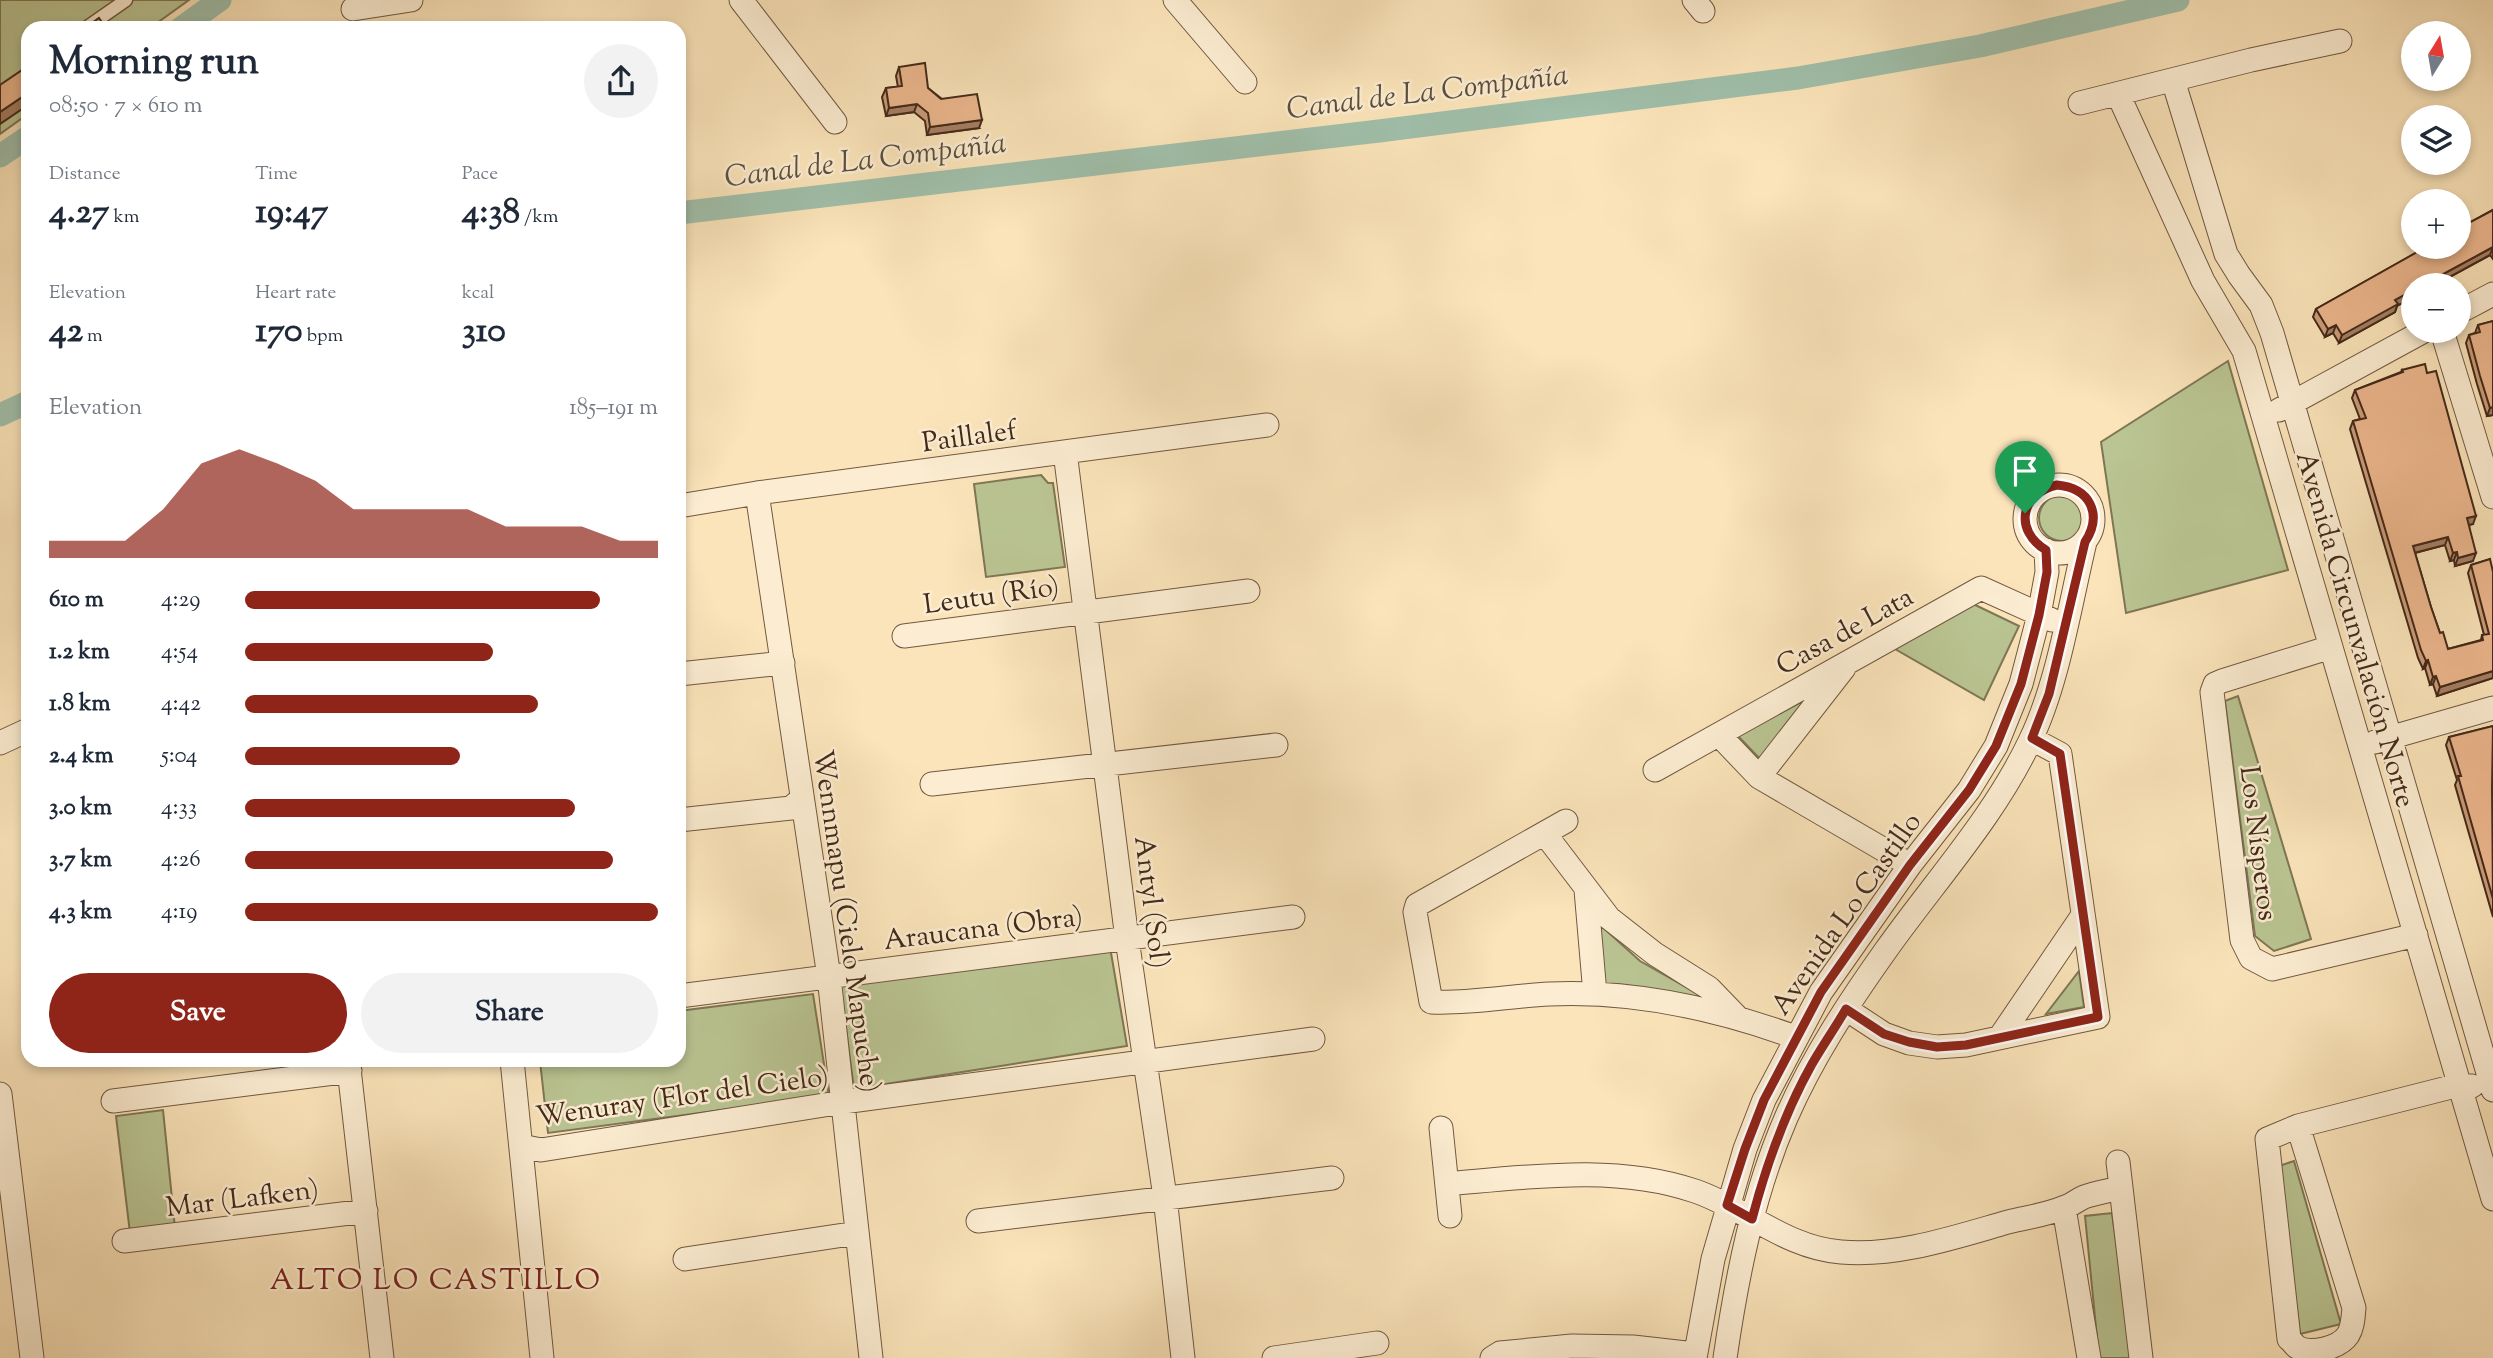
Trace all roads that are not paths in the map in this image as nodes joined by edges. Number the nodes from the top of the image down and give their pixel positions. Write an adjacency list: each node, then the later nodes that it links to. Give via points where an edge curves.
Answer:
1 (126, 0): 6 (lane)
2 (411, 0): 5 (street)
3 (741, 0): 12 (street)
4 (1175, 0): 9 (street)
5 (353, 12)
6 (96, 21)
7 (2340, 41): 8 (street)
8 (2173, 80): 10 (street); 17 (street, Avenida Circunvalación Norte, via 2226,254 2261,305)
9 (1245, 82)
10 (2119, 94): 11 (street); 18 (street, Avenida Circunvalación Norte, via 2203,281 2244,351)
11 (2080, 103)
12 (835, 122)
13 (2493, 294): 14 (street)
14 (2471, 306)
15 (2402, 343): 17 (street)
16 (2446, 343): 21 (street)
17 (2292, 404): 18 (street); 39 (street, Avenida Circunvalación Norte)
18 (2265, 417): 32 (street, Avenida Circunvalación Norte)
19 (1267, 425): 20 (street, Paillalef)
20 (1065, 452): 22 (street, Paillalef); 28 (street, Antyl (Sol))
21 (2489, 467): 23 (street)
22 (757, 493): 24 (street, Paillalef); 34 (street, Wennmapu (Cielo Mapuche))
23 (2493, 496)
24 (686, 505)
25 (2085, 542): 26 (street, via 2067,552); 26 (street, Avenida Lo Castillo, via 2094,521 2087,499 2069,486 2057,485 2036,494 2025,513 2029,535); 30 (street, Avenida Lo Castillo)
26 (2046, 550): 29 (street, Avenida Lo Castillo)
27 (1248, 591): 28 (street, Leutu (Río))
28 (1086, 611): 31 (street, Leutu (Río)); 44 (street, Antyl (Sol))
29 (2039, 615): 30 (street, Casa de Lata); 33 (street, Casa de Lata, via 1981,587); 52 (street, Avenida Lo Castillo, via 2021,684 1996,746 1969,790)
30 (2065, 625): 40 (street, Avenida Lo Castillo, via 2049,694)
31 (904, 636)
32 (2331, 647): 43 (street, Avenida Circunvalación Norte); 56 (street, Los Nísperos, via 2222,681 2214,684 2211,692 2242,940 2251,958 2272,969)
33 (1851, 660): 38 (street, Casa de Lata); 46 (street)
34 (783, 663): 35 (street); 48 (street, Wennmapu (Cielo Mapuche))
35 (686, 673)
36 (2493, 708): 39 (street)
37 (21, 733): 41 (street)
38 (1718, 735): 45 (street, Casa de Lata); 46 (street)
39 (2389, 737): 43 (street); 71 (street, Avenida Circunvalación Norte)
40 (2032, 738): 54 (street, via 2060,754); 61 (street, Avenida Lo Castillo, via 2010,780)
41 (0, 743)
42 (1276, 745): 44 (street)
43 (2360, 746): 56 (street, Avenida Circunvalación Norte)
44 (1106, 764): 47 (street); 57 (street, Antyl (Sol))
45 (1655, 770)
46 (1759, 777): 52 (street)
47 (932, 784)
48 (801, 799): 49 (street, via 791,808); 58 (street, Wennmapu (Cielo Mapuche))
49 (686, 819)
50 (1566, 821): 51 (street)
51 (1545, 834): 53 (street); 59 (street, via 1417,905 1430,1001)
52 (1910, 865): 63 (street, Avenida Lo Castillo, via 1821,992)
53 (1586, 890): 59 (street); 62 (street, via 1630,936 1709,988)
54 (2083, 915): 64 (street); 64 (street, via 2098,1017)
55 (1293, 917): 57 (street, Araucana (Obra))
56 (2416, 935): 70 (street, Avenida Circunvalación Norte)
57 (1127, 939): 58 (street, Araucana (Obra)); 66 (street, Antyl (Sol))
58 (829, 976): 60 (street, Araucana (Obra)); 74 (street, Wennmapu (Cielo Mapuche))
59 (1595, 994): 62 (street, via 1675,1002)
60 (686, 995)
61 (1846, 1009): 64 (street, via 1884,1034 1909,1042 1937,1047); 86 (street, Avenida Lo Castillo, via 1811,1065 1763,1179)
62 (1737, 1017): 63 (street)
63 (1796, 1037): 86 (street, Avenida Lo Castillo, via 1745,1149)
64 (2000, 1037)
65 (1313, 1039): 66 (street, Wenuray (Flor del Cielo))
66 (1144, 1061): 74 (street, Wenuray (Flor del Cielo)); 82 (street, Antyl (Sol))
67 (342, 1067): 73 (street)
68 (349, 1067): 85 (street)
69 (513, 1067): 77 (street)
70 (2459, 1085): 71 (street); 75 (street); 83 (street, Avenida Circunvalación Norte)
71 (2493, 1089)
72 (0, 1094): 95 (street)
73 (113, 1101)
74 (843, 1102): 77 (street, Wenuray (Flor del Cielo), via 541,1150); 89 (street, Wennmapu (Cielo Mapuche))
75 (2298, 1126): 75 (street, via 2267,1139 2289,1339 2298,1348 2316,1350 2346,1338 2354,1308)
76 (1441, 1128): 80 (street)
77 (521, 1146): 97 (street)
78 (2118, 1162): 81 (street)
79 (1332, 1178): 82 (street)
80 (1447, 1184): 86 (street, via 1558,1174 1646,1178 1695,1191); 87 (street)
81 (2120, 1188): 84 (street, via 2084,1197); 104 (street)
82 (1165, 1197): 88 (street); 99 (street, Antyl (Sol))
83 (2493, 1199)
84 (2064, 1208): 86 (street, via 1962,1236 1872,1252 1839,1252 1783,1237); 103 (street)
85 (366, 1212): 90 (street, Mar (Lafken)); 96 (street)
86 (1740, 1212): 94 (street, Avenida Lo Castillo, via 1713,1259); 102 (street, Avenida Lo Castillo)
87 (1450, 1216)
88 (978, 1221)
89 (857, 1233): 91 (street); 98 (street, Wennmapu (Cielo Mapuche))
90 (124, 1241)
91 (685, 1259)
92 (1377, 1343): 100 (street)
93 (1546, 1353): 94 (street, via 1572,1346 1633,1347); 101 (street, via 1500,1353)
94 (1695, 1356)
95 (32, 1358)
96 (382, 1358)
97 (542, 1358)
98 (871, 1358)
99 (1183, 1358)
100 (1274, 1358)
101 (1492, 1358)
102 (1725, 1358)
103 (2089, 1358)
104 (2141, 1358)

